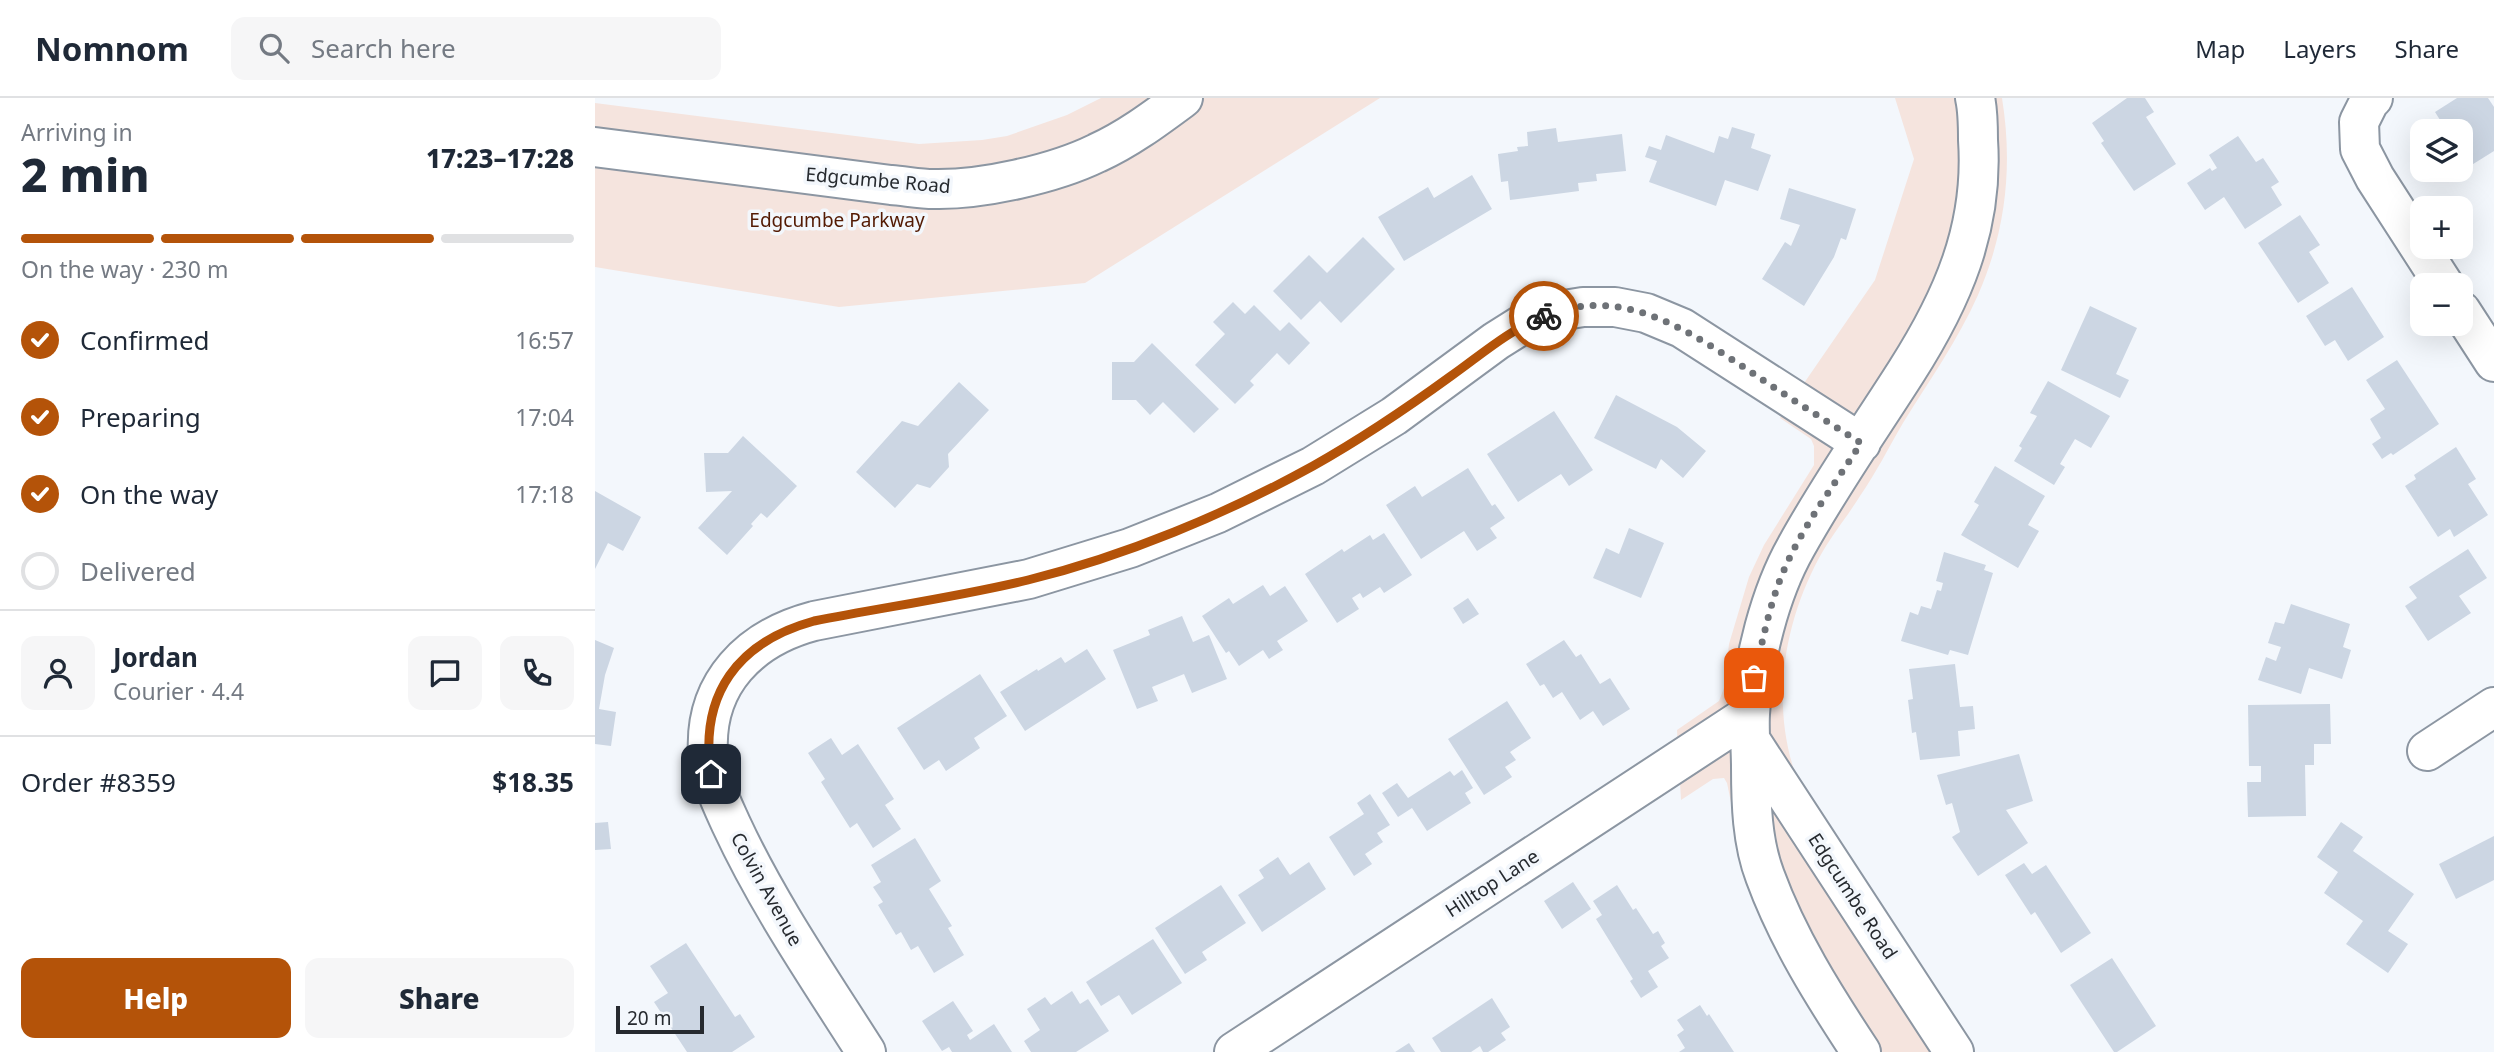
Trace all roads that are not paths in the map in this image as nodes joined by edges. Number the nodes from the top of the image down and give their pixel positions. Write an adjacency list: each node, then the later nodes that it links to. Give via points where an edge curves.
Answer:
1 (1183, 98): 4 (street, Edgcumbe Road, via 1095,154 979,186 891,185)
2 (1975, 98): 8 (street, via 1977,201 1967,251 1926,340)
3 (2373, 98): 5 (street, via 2360,122 2360,149)
4 (595, 147)
5 (2436, 273)
6 (2473, 330): 7 (street)
7 (2494, 362)
8 (1861, 443): 10 (street, via 1795,547 1777,587 1754,678); 12 (street, Colvin Avenue, via 1682,328 1646,313 1615,307 1552,312 1523,324 1383,424 1313,466 1218,513 1130,548 1029,579 814,621 760,643 737,665 720,691 710,721 711,774 762,886)
9 (2494, 707): 11 (street)
10 (1751, 727): 13 (street, Hilltop Lane); 14 (street, via 1751,808 1764,874 1816,982); 15 (street, Edgcumbe Road)
11 (2427, 751)
12 (866, 1052)
13 (1234, 1052)
14 (1861, 1052)
15 (1954, 1052)

